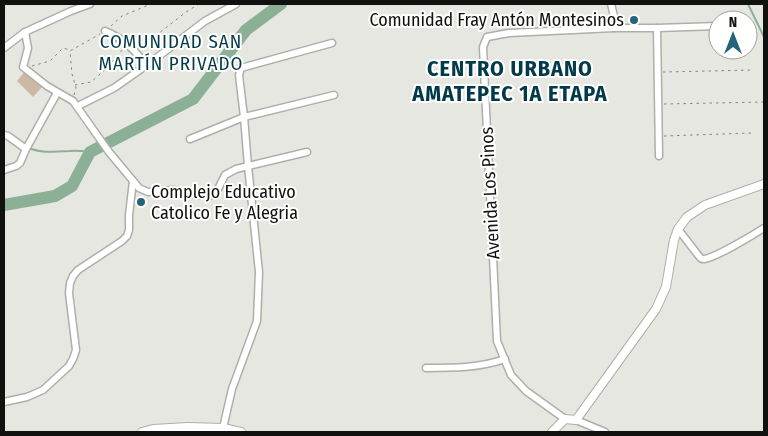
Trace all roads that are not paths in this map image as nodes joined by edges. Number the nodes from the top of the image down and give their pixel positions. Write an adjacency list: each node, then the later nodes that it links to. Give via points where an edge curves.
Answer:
1 (90, 4): 8 (street)
2 (236, 4): 11 (street, via 205,21)
3 (611, 4): 5 (street)
4 (708, 26): 6 (street, Avenida Los Pinos)
5 (614, 28): 6 (street, Avenida Los Pinos); 27 (street, Avenida Los Pinos, via 509,33 487,37 483,47 497,341)
6 (657, 28): 20 (street)
7 (105, 31): 11 (street, via 135,51)
8 (25, 32): 10 (street); 12 (street, via 28,48 23,67)
9 (332, 43): 15 (street, via 241,68)
10 (4, 48)
11 (146, 66): 14 (street, via 114,88)
12 (57, 93): 14 (street); 18 (street)
13 (334, 95): 15 (street)
14 (75, 104): 23 (street)
15 (244, 118): 17 (street); 21 (street)
16 (4, 135): 18 (street)
17 (190, 139)
18 (26, 149): 22 (street, via 18,165)
19 (307, 152): 21 (street)
20 (659, 156)
21 (248, 166): 23 (street, via 225,175 210,196 173,190 148,192); 32 (street, via 260,272 257,321 232,389)
22 (4, 170)
23 (133, 181): 29 (street, via 127,236 78,270 70,283 76,350 69,366 43,390)
24 (764, 184): 26 (street, via 705,205 687,217)
25 (764, 228): 26 (street, via 715,256 703,259)
26 (678, 230): 31 (street, via 663,296)
27 (505, 360): 28 (street, via 460,368); 30 (street, Avenida Los Pinos, via 512,375 526,391)
28 (426, 368)
29 (4, 402)
30 (565, 419): 31 (street); 35 (street)
31 (576, 420): 36 (street)
32 (224, 430): 33 (street, via 188,427); 34 (street)
33 (142, 432)
34 (241, 432)
35 (552, 432)
36 (605, 432)

